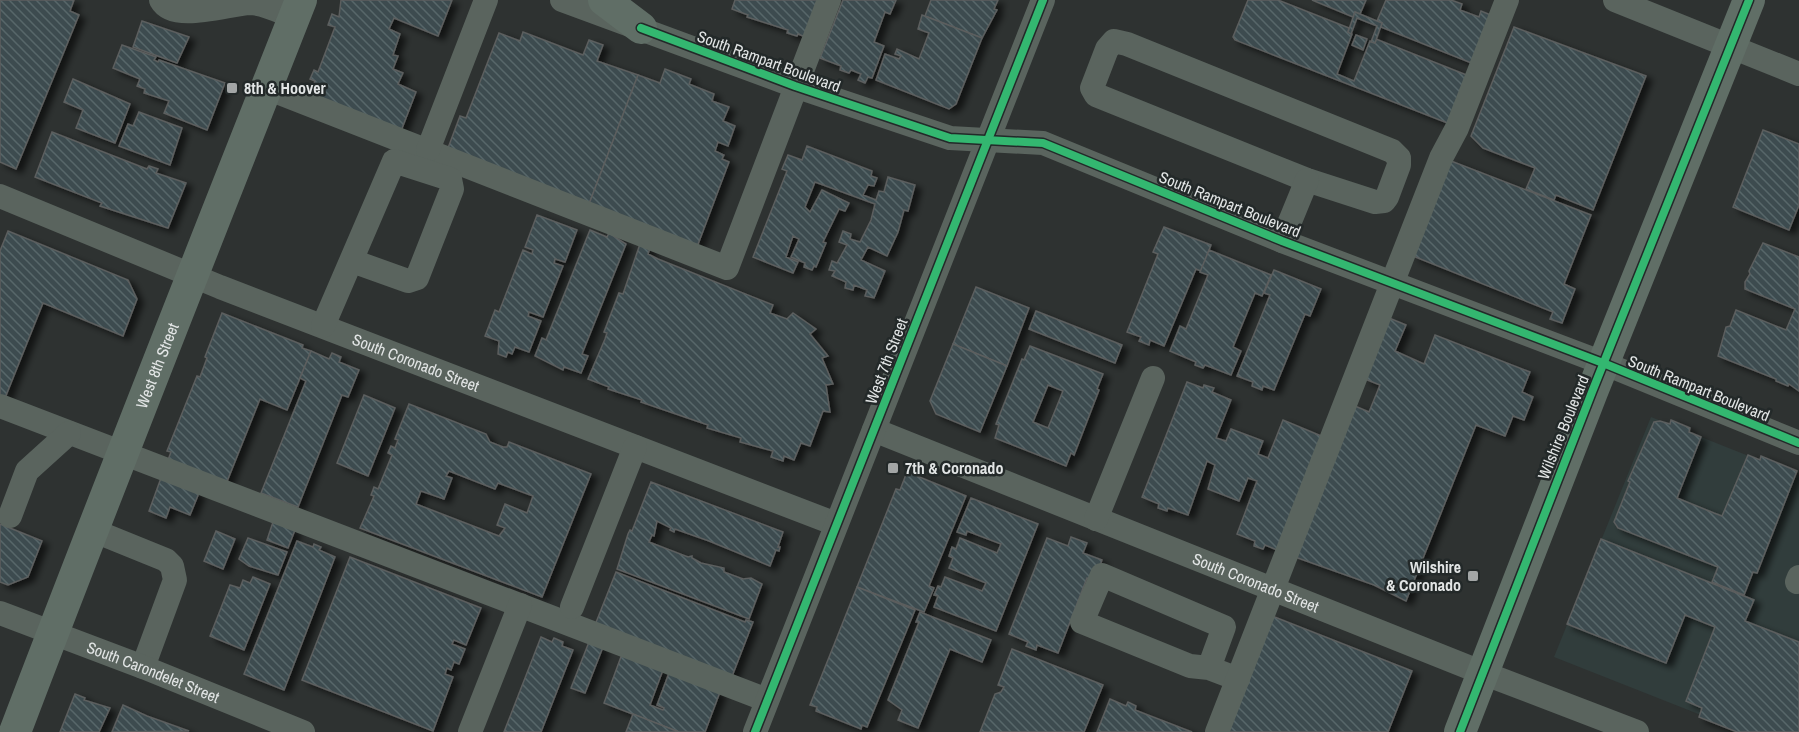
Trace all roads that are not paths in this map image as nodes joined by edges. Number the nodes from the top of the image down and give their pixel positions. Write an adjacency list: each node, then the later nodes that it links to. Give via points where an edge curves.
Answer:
1 (161, 0): 10 (street, via 174,11 252,3)
2 (486, 0): 17 (street)
3 (562, 0): 11 (street, South Rampart Boulevard)
4 (604, 0): 11 (main road)
5 (829, 0): 14 (street)
6 (1043, 0): 16 (street, West 7th Street)
7 (1507, 0): 23 (street)
8 (1615, 0): 12 (street)
9 (1749, 0): 12 (main road, Wilshire Boulevard)
10 (298, 8): 15 (main road, West 8th Street)
11 (641, 28): 14 (street, South Rampart Boulevard)
12 (1731, 48): 13 (street); 25 (main road, Wilshire Boulevard)
13 (1799, 74)
14 (795, 86): 16 (street, South Rampart Boulevard, via 950,138); 17 (street, via 727,268)
15 (267, 88): 17 (street); 22 (main road, West 8th Street)
16 (987, 139): 20 (street, South Rampart Boulevard, via 1043,143); 28 (street, West 7th Street)
17 (428, 150)
18 (1307, 180): 18 (street, via 1375,202 1384,201 1399,158 1392,151 1127,44 1114,41 1107,49 1092,88 1096,95); 20 (street)
19 (0, 196): 22 (street, South Coronado Street)
20 (1282, 241): 23 (street, South Rampart Boulevard)
21 (352, 261): 21 (street, via 393,161 450,179 453,189 417,278 408,281); 24 (street)
22 (194, 276): 24 (street, South Coronado Street); 32 (main road, West 8th Street)
23 (1393, 282): 25 (street, South Rampart Boulevard); 37 (street)
24 (323, 326): 31 (street, South Coronado Street)
25 (1603, 363): 30 (street, South Rampart Boulevard); 44 (main road, Wilshire Boulevard)
26 (1153, 378): 34 (street)
27 (0, 406): 29 (street)
28 (874, 430): 34 (street, South Coronado Street); 35 (street, West 7th Street)
29 (69, 433): 32 (street); 33 (street, via 27,471)
30 (1799, 443)
31 (635, 447): 35 (street, South Coronado Street); 39 (street)
32 (122, 452): 36 (main road, West 8th Street); 38 (street)
33 (10, 516)
34 (1096, 519): 37 (street, South Coronado Street)
35 (836, 524): 46 (street, West 7th Street)
36 (92, 530): 41 (main road, West 8th Street); 42 (street, via 166,560 172,566 175,580)
37 (1275, 590): 44 (street, South Coronado Street); 45 (street)
38 (520, 605): 46 (street); 51 (street)
39 (572, 607)
40 (0, 613): 41 (street, South Carondelet Street)
41 (53, 633): 42 (street, South Carondelet Street); 49 (main road, West 8th Street)
42 (143, 667): 47 (street, South Carondelet Street)
43 (1209, 668): 43 (street, via 1190,666 1082,622 1102,575 1224,627); 45 (street)
44 (1483, 674): 53 (main road, Wilshire Boulevard); 54 (street, South Coronado Street)
45 (1238, 679): 52 (street)
46 (767, 700): 48 (street, West 7th Street)
47 (248, 722): 50 (street, South Carondelet Street)
48 (764, 729)
49 (15, 732)
50 (303, 732)
51 (470, 732)
52 (1217, 732)
53 (1460, 732)
54 (1637, 732)

